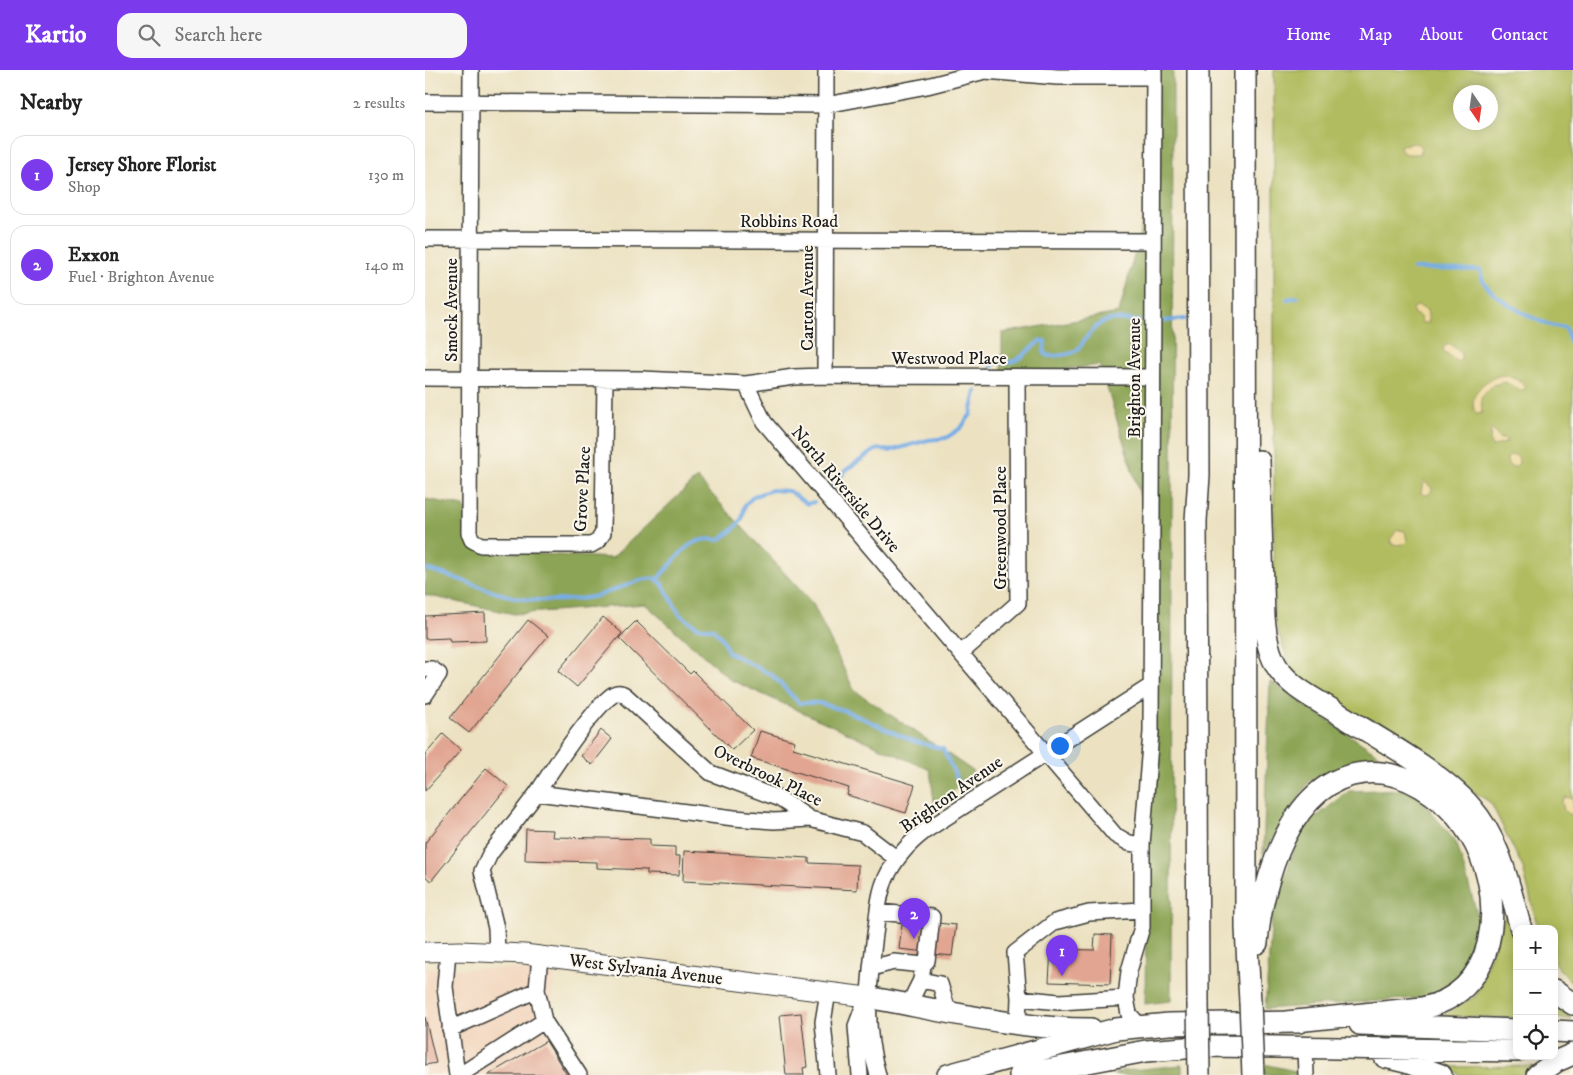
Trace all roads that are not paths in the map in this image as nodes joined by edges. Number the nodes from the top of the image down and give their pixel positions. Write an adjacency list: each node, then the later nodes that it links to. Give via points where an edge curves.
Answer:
1 (471, 70): 9 (street, Smock Avenue)
2 (826, 70): 10 (street, Carton Avenue)
3 (1198, 70): 76 (highway, bridge, via 1199,475 1195,521)
4 (1245, 70): 11 (highway)
5 (984, 71): 6 (street); 10 (street, via 927,86)
6 (1047, 73): 7 (street)
7 (1154, 73): 15 (street, Brighton Avenue)
8 (425, 102): 9 (street)
9 (471, 102): 10 (street); 13 (street, Smock Avenue)
10 (826, 105): 14 (street, Carton Avenue)
11 (1247, 215): 35 (highway, via 1253,266 1263,617 1270,654 1279,670 1295,686 1435,775 1471,806 1487,828 1498,852); 46 (highway, via 1244,268 1246,918)
12 (425, 239): 13 (street, Robbins Road)
13 (470, 239): 14 (street, Robbins Road); 20 (street, Smock Avenue)
14 (825, 240): 15 (street, Robbins Road); 16 (street, Carton Avenue)
15 (1153, 241): 18 (street, Brighton Avenue)
16 (825, 376): 17 (street, Westwood Place); 22 (street, Westwood Place)
17 (1017, 377): 18 (street, Westwood Place); 24 (street, Greenwood Place, via 1018,603)
18 (1153, 377): 26 (street, Brighton Avenue)
19 (425, 378): 20 (street)
20 (469, 378): 21 (street); 23 (street, Smock Avenue, via 469,533 472,540)
21 (605, 379): 22 (street); 23 (street, Grove Place, via 601,537 591,545)
22 (745, 384): 24 (street, North Riverside Drive, via 765,422)
23 (481, 545)
24 (961, 653): 28 (street, North Riverside Drive)
25 (425, 669): 27 (street, via 433,669 439,674)
26 (1149, 687): 28 (street, Brighton Avenue); 31 (street, Brighton Avenue, via 1150,740)
27 (425, 695)
28 (1046, 753): 31 (street, North Riverside Drive, via 1115,835 1129,843); 32 (street, Brighton Avenue, via 925,831)
29 (537, 793): 30 (street, via 734,818); 30 (street, Overbrook Place, via 595,714 620,693 711,773 779,800); 38 (street, via 490,854 482,871 496,928)
30 (810, 819): 32 (street, Overbrook Place, via 863,833)
31 (1142, 845): 33 (street, Brighton Avenue)
32 (897, 859): 34 (street, Brighton Avenue, via 882,889)
33 (1142, 910): 48 (street, via 1089,913 1055,922 1015,954); 49 (street, Brighton Avenue, via 1142,927 1129,971)
34 (878, 912): 40 (street, via 932,917 927,961); 41 (street, Brighton Avenue)
35 (1520, 925)
36 (448, 951): 37 (main road, West Sylvania Avenue); 38 (main road, West Sylvania Avenue); 57 (street, via 445,987)
37 (425, 952)
38 (497, 952): 39 (main road, West Sylvania Avenue)
39 (540, 956): 43 (street); 44 (main road, West Sylvania Avenue)
40 (923, 965): 41 (street, via 893,962); 42 (street)
41 (871, 968): 47 (street, Brighton Avenue)
42 (921, 980): 50 (street); 52 (street, via 940,984)
43 (537, 990): 53 (street); 57 (street)
44 (828, 992): 47 (main road, West Sylvania Avenue); 70 (street, via 823,1022)
45 (1558, 994): 51 (highway)
46 (1250, 996): 55 (highway, via 1261,911 1274,862 1293,823 1316,795 1347,777 1380,773 1412,782 1445,805 1474,842 1490,886 1490,935 1475,975 1458,993 1434,1005); 77 (highway, bridge)
47 (867, 997): 50 (highway); 71 (street, Brighton Avenue, via 856,1026); 72 (street, Brighton Avenue, via 867,1028)
48 (1019, 998): 49 (street, via 1059,1002); 54 (street)
49 (1126, 998): 56 (street, via 1129,1014)
50 (909, 1004): 52 (highway)
51 (1573, 1004)
52 (948, 1011): 54 (highway)
53 (544, 1021): 68 (street); 69 (street)
54 (1018, 1022): 58 (highway, via 1067,1029)
55 (1286, 1022): 56 (highway, via 1237,1021); 59 (highway)
56 (1141, 1027): 58 (highway)
57 (450, 1029): 68 (street)
58 (1116, 1030): 73 (highway)
59 (1513, 1030)
60 (1558, 1031): 61 (highway)
61 (1573, 1032)
62 (1305, 1048): 63 (highway); 67 (highway, via 1211,1046); 78 (street)
63 (1356, 1049): 64 (highway); 79 (highway)
64 (1513, 1051)
65 (1558, 1053): 66 (highway)
66 (1573, 1054): 80 (highway)
67 (1124, 1055): 74 (highway); 75 (highway)
68 (457, 1074)
69 (579, 1075)
70 (828, 1075)
71 (859, 1075)
72 (878, 1075)
73 (948, 1075)
74 (1020, 1075)
75 (1073, 1075)
76 (1199, 1075)
77 (1253, 1075)
78 (1306, 1075)
79 (1441, 1075)
80 (1537, 1075)

